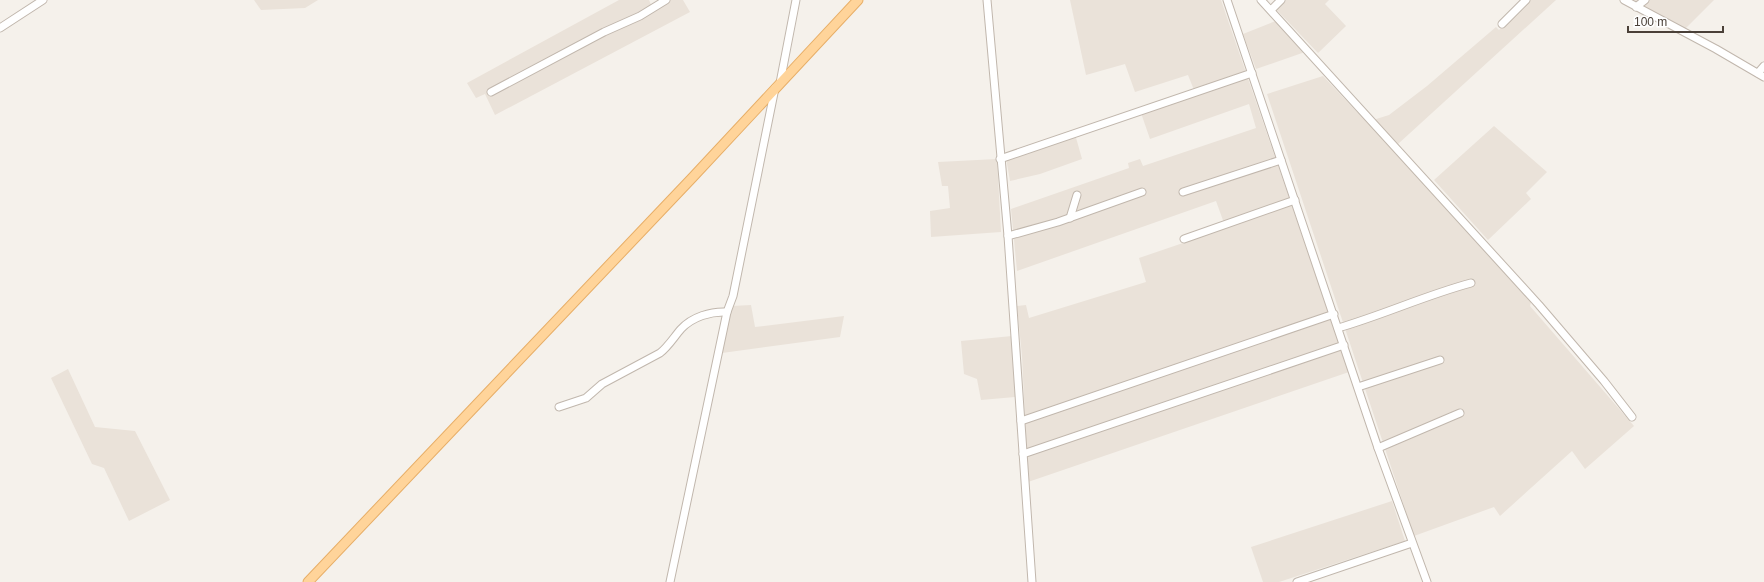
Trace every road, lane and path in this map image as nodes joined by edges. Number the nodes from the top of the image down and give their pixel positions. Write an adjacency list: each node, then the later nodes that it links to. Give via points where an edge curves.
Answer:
1 (43, 0): 15 (street)
2 (666, 0): 20 (street, via 640,16 604,32)
3 (796, 0): 19 (street)
4 (858, 0): 19 (main road)
5 (987, 0): 21 (street)
6 (1227, 0): 17 (street)
7 (1261, 0): 13 (street)
8 (1281, 0): 13 (street)
9 (1526, 0): 14 (street)
10 (1624, 0): 12 (street)
11 (1645, 0): 12 (street)
12 (1636, 6): 18 (street)
13 (1270, 10): 39 (street, via 1539,305)
14 (1502, 24)
15 (0, 28)
16 (1764, 66): 18 (street)
17 (1252, 73): 21 (street); 22 (street)
18 (1761, 75)
19 (777, 85): 31 (street, via 734,296); 44 (main road, via 692,178)
20 (491, 92)
21 (1000, 160): 28 (street)
22 (1281, 160): 24 (street); 26 (street)
23 (1142, 192): 27 (street)
24 (1183, 192)
25 (1077, 195): 27 (street)
26 (1295, 200): 29 (street); 32 (street)
27 (1070, 218): 28 (street)
28 (1008, 236): 40 (street)
29 (1184, 239)
30 (1471, 282): 33 (street)
31 (727, 312): 37 (street, via 708,312 692,321 681,328 660,353 602,384 586,398); 45 (street)
32 (1334, 314): 33 (street); 40 (street)
33 (1338, 328): 34 (street)
34 (1344, 345): 36 (street); 42 (street)
35 (1440, 360): 36 (street)
36 (1358, 387): 41 (street)
37 (559, 407)
38 (1460, 413): 41 (street)
39 (1632, 417)
40 (1021, 421): 42 (street)
41 (1378, 448): 43 (street)
42 (1023, 454): 46 (street)
43 (1412, 543): 47 (street); 48 (street)
44 (308, 582)
45 (670, 582)
46 (1032, 582)
47 (1297, 582)
48 (1427, 582)

